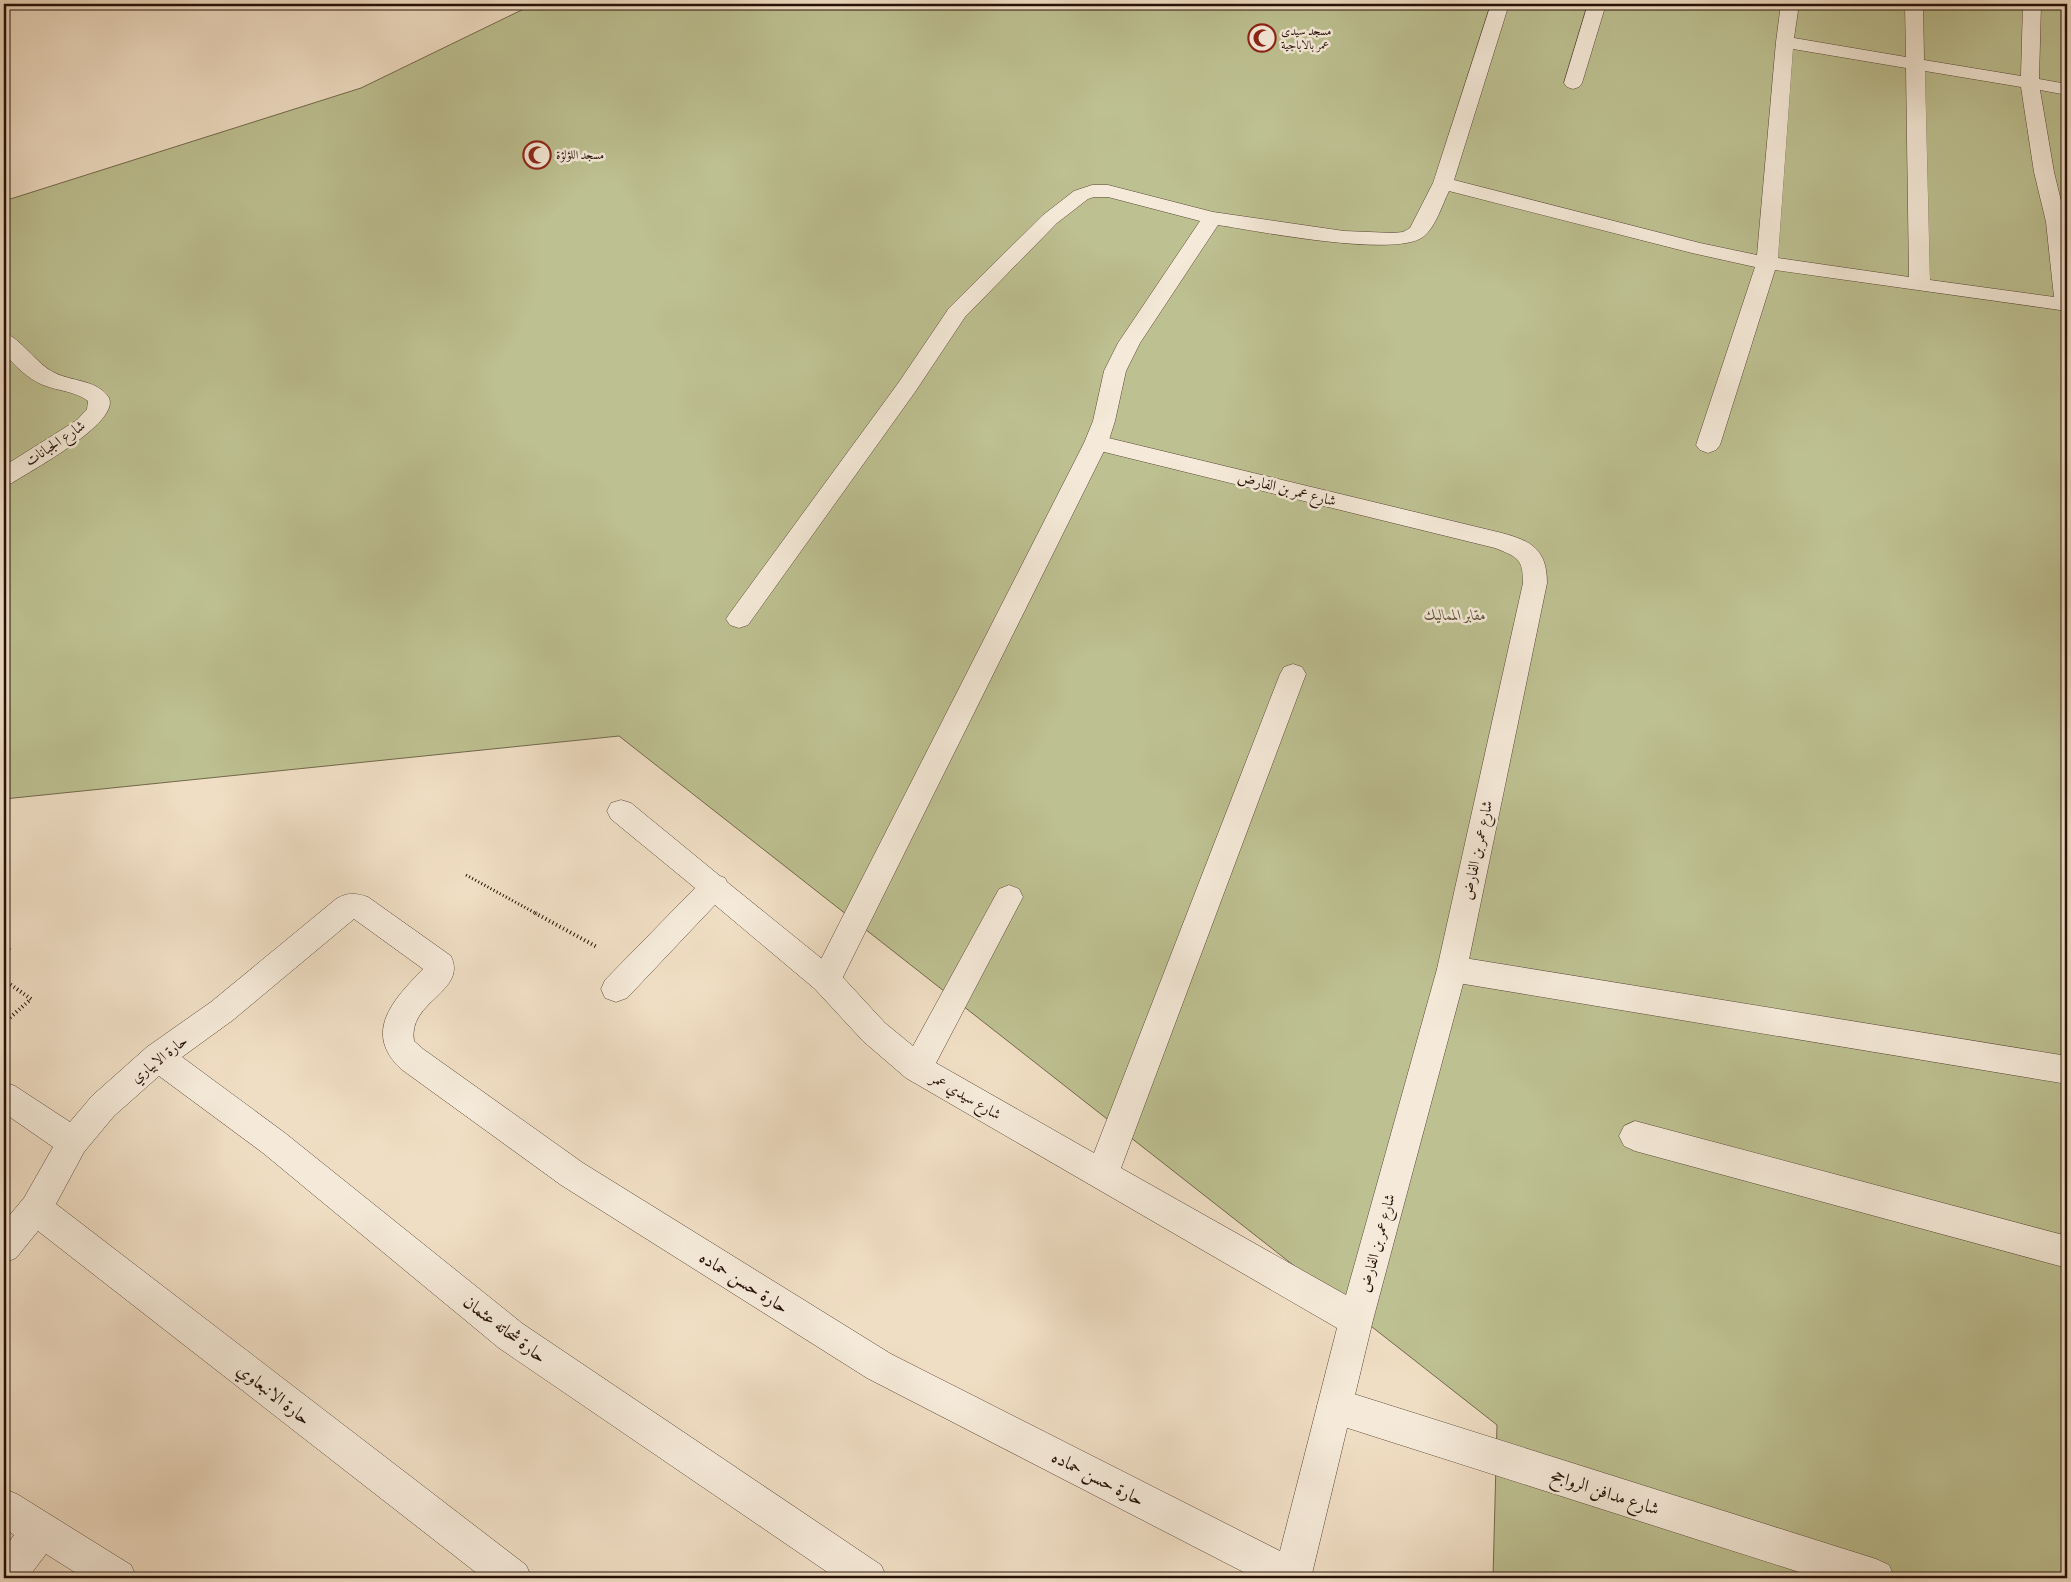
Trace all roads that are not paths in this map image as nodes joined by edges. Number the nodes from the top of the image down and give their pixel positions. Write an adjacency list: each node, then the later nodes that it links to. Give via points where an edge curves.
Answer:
1 (1500, 4): 11 (street)
2 (1597, 4): 8 (street)
3 (1790, 4): 6 (street)
4 (1914, 4): 7 (street)
5 (2032, 4): 9 (street)
6 (1785, 42): 7 (street); 14 (street)
7 (1915, 63): 9 (street); 15 (street)
8 (1572, 83)
9 (2030, 83): 10 (street); 13 (street, via 2044,172)
10 (2067, 89)
11 (1443, 183): 12 (street, via 1423,225 1408,237 1344,237); 14 (street, via 1699,249)
12 (1212, 218): 18 (street, via 1129,343 1115,371); 21 (street, via 1108,191 1081,195 1050,219 957,313)
13 (2062, 223): 16 (street)
14 (1767, 263): 15 (street); 19 (street)
15 (1920, 284): 16 (street)
16 (2066, 305)
17 (4, 340): 20 (street, شارع الجبانات, via 28,367 46,378 89,389 99,399 98,412 85,425)
18 (1096, 443): 27 (street, شارع عمر بن الفارض, via 1502,541 1526,552 1536,564 1535,583); 29 (street)
19 (1708, 445)
20 (4, 477)
21 (739, 619)
22 (1293, 674): 36 (street)
23 (621, 810): 24 (street, شارع سيدي عمر)
24 (715, 886): 28 (street); 29 (street, شارع سيدي عمر)
25 (1009, 896): 31 (street)
26 (351, 905): 30 (street, حارة الابياري, via 222,1011); 48 (street, حارة حسن حماده, via 358,906 440,965 440,972 404,1013 396,1031 399,1047 572,1174 879,1366)
27 (1452, 969): 32 (street); 40 (street, شارع عمر بن الفارض)
28 (626, 978)
29 (826, 980): 31 (street, شارع سيدي عمر, via 874,1032)
30 (158, 1057): 35 (street, حارة الابياري, via 103,1106); 47 (street, حارة شحاته عثمان, via 274,1143 511,1336)
31 (917, 1068): 36 (street, شارع سيدي عمر)
32 (2067, 1070)
33 (4, 1096): 35 (street)
34 (1635, 1136): 39 (street)
35 (74, 1142): 37 (street, حارة الابياري)
36 (1102, 1174): 40 (street, شارع سيدي عمر)
37 (36, 1209): 38 (street, حارة الابياري); 46 (street, حارة الانبعاوي)
38 (4, 1247)
39 (2067, 1252)
40 (1356, 1320): 41 (street, شارع عمر بن الفارض)
41 (1335, 1406): 48 (street, شارع عمر بن الفارض); 49 (street, شارع مدافن الرواجح)
42 (4, 1507): 43 (street)
43 (41, 1530): 44 (street); 45 (street)
44 (5, 1578)
45 (118, 1578)
46 (512, 1578)
47 (868, 1578)
48 (1292, 1578)
49 (1876, 1578)

